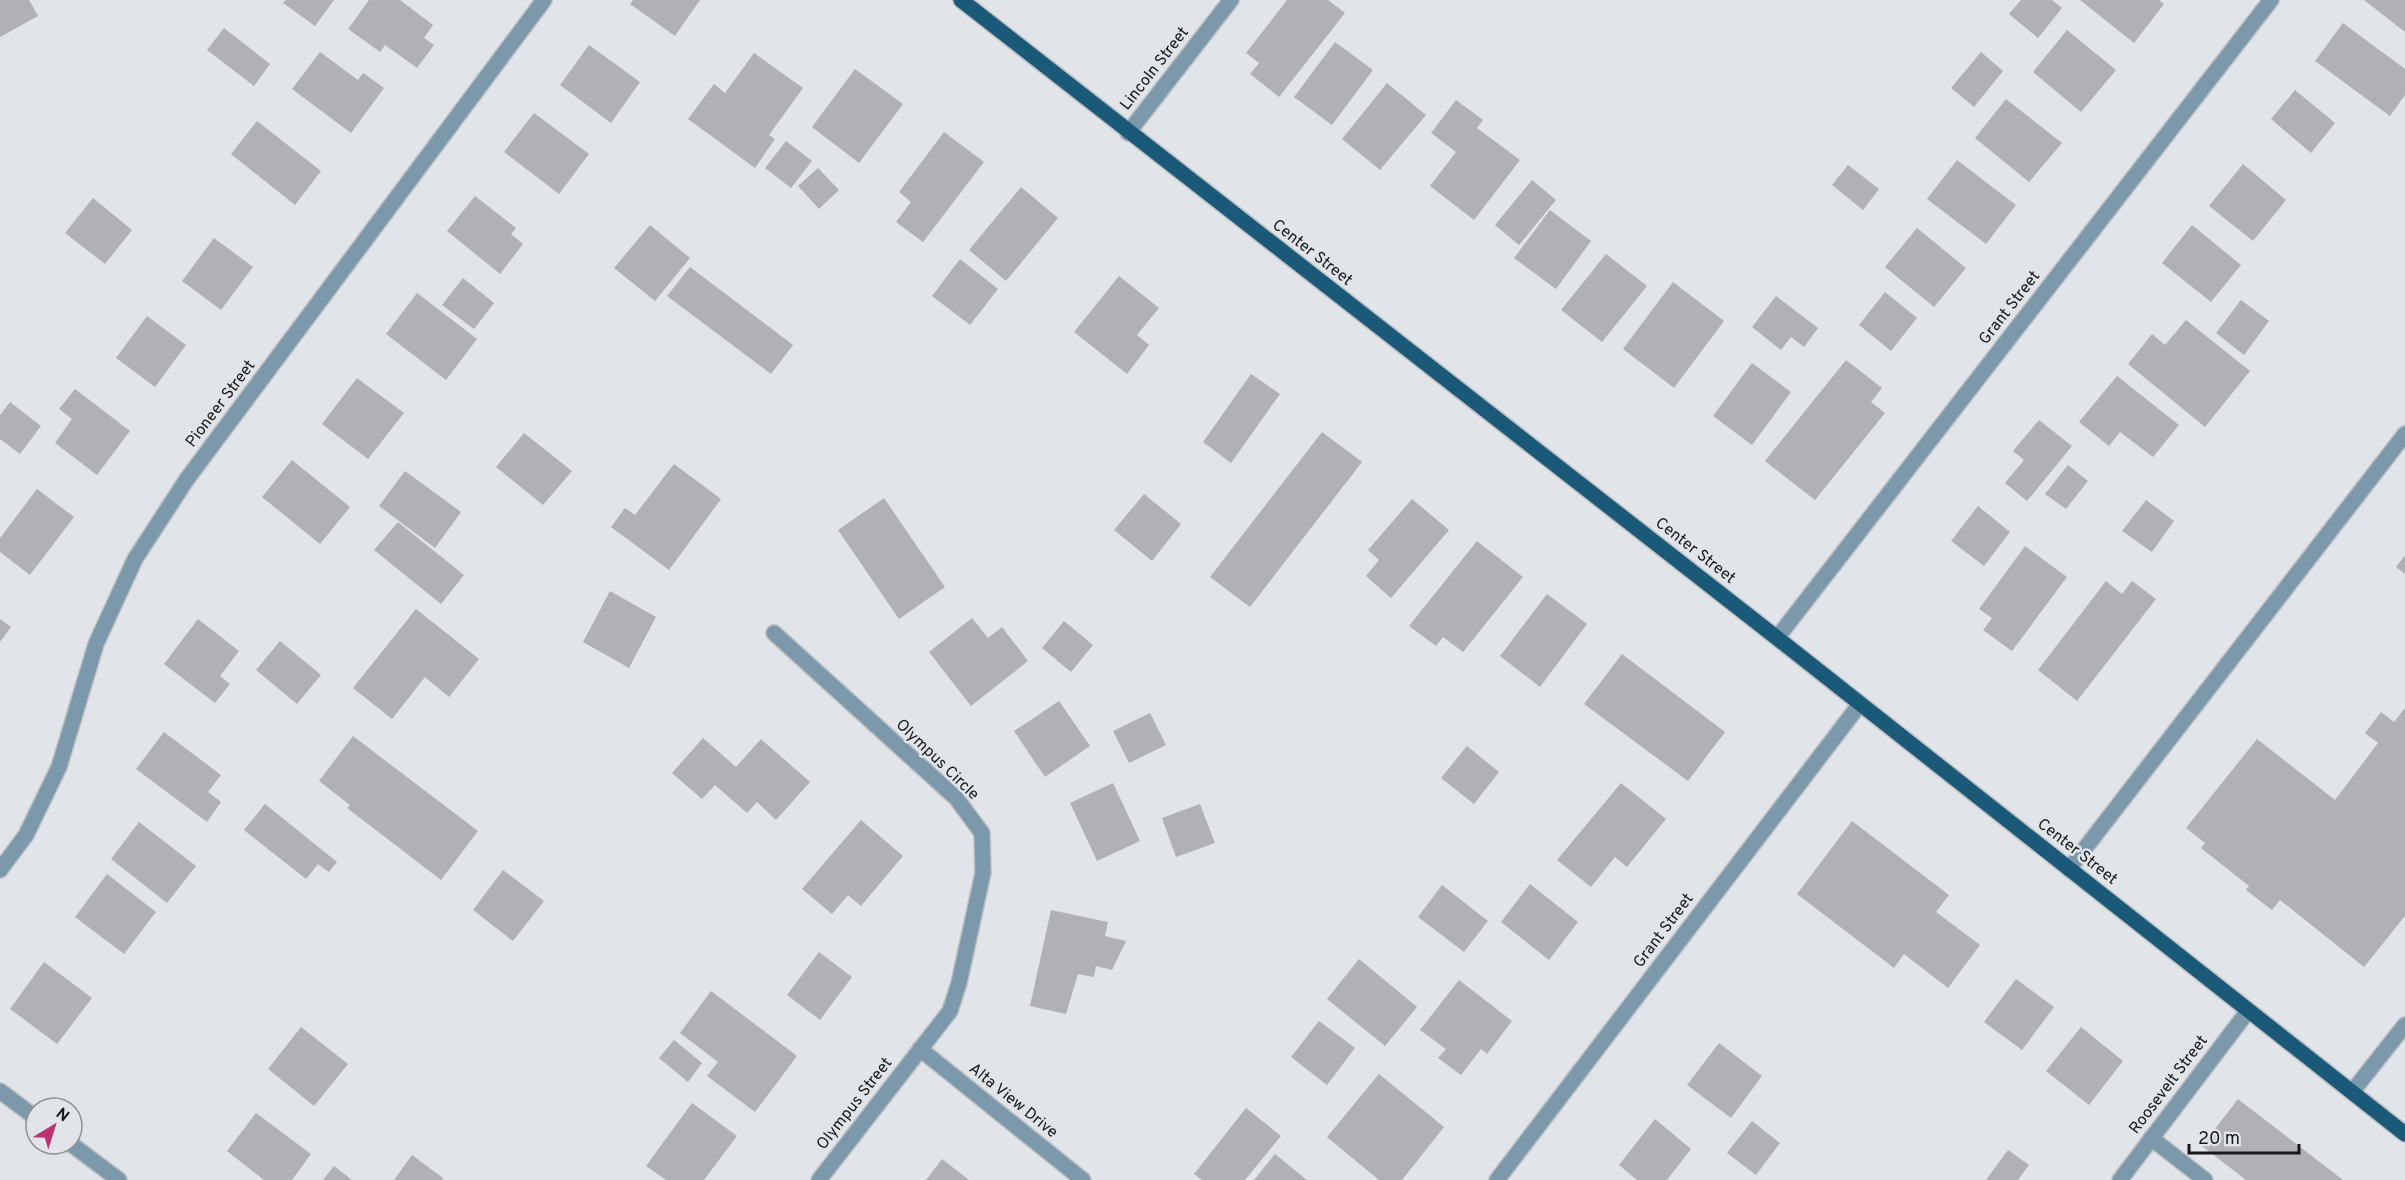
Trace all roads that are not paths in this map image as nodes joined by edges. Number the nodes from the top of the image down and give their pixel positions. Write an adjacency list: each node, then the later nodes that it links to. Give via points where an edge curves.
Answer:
1 (544, 0): 11 (street, Pioneer Street, via 187,479 135,559 96,644 59,767 26,835)
2 (961, 0): 5 (main road, Center Street)
3 (1231, 0): 5 (street, Lincoln Street)
4 (2271, 0): 8 (street, Grant Street)
5 (1128, 133): 8 (main road, Center Street)
6 (2405, 434): 10 (street)
7 (774, 633): 14 (street, Olympus Circle, via 956,798 982,833 983,873 959,983 950,1011)
8 (1777, 638): 9 (main road, Center Street)
9 (1860, 704): 10 (main road, Center Street); 24 (street, Grant Street)
10 (2069, 868): 12 (main road, Center Street)
11 (0, 870)
12 (2248, 1011): 16 (main road, Center Street); 19 (street, Roosevelt Street)
13 (2405, 1024): 16 (street)
14 (920, 1050): 22 (street, Olympus Street); 23 (street, Alta View Drive)
15 (0, 1092): 17 (street)
16 (2352, 1092): 18 (main road, Center Street)
17 (24, 1109)
18 (2405, 1134)
19 (2151, 1138): 25 (street, Roosevelt Street); 26 (street)
20 (84, 1154): 21 (street)
21 (120, 1180)
22 (819, 1180)
23 (1083, 1180)
24 (1497, 1180)
25 (2120, 1180)
26 (2205, 1180)

